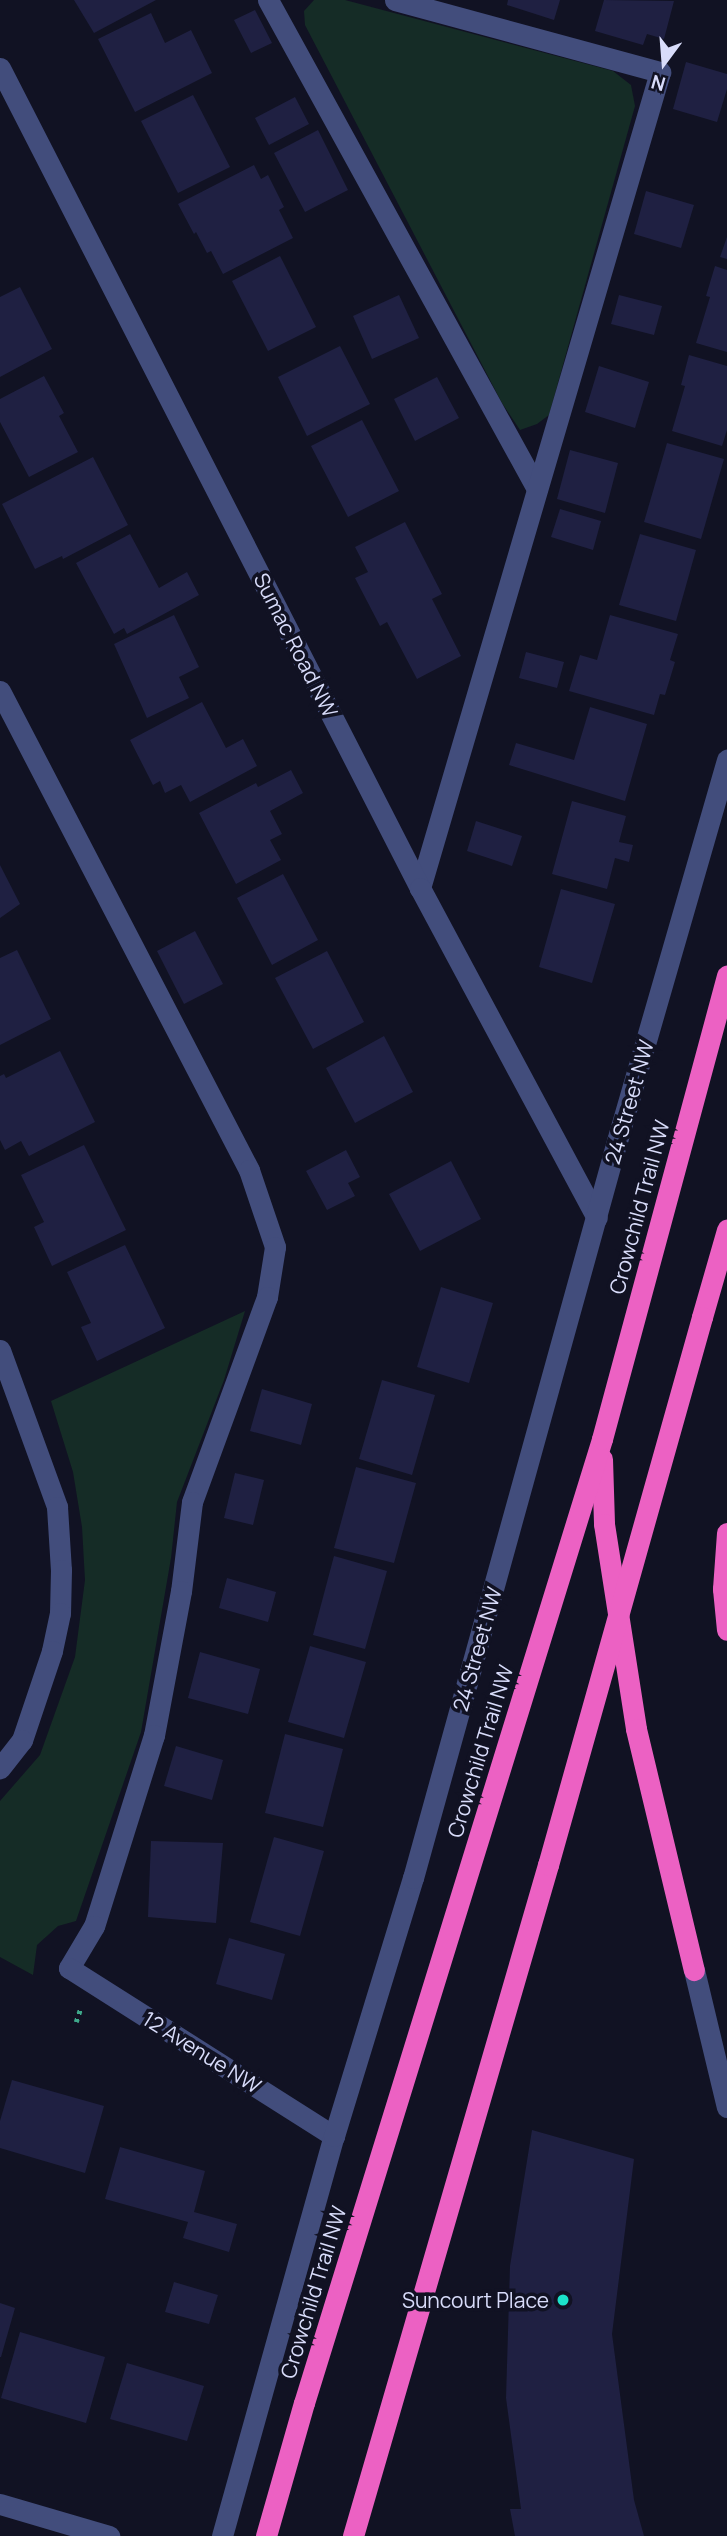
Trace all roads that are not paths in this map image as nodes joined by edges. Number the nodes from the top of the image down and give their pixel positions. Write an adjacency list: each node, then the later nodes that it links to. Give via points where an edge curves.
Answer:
1 (268, 0): 4 (street)
2 (395, 0): 4 (street, via 660,72)
3 (0, 68): 7 (street, Sumac Road NW)
4 (537, 489): 7 (street)
5 (0, 691): 18 (street, 12 Avenue NW, via 249,1170 275,1247 267,1297 192,1503 154,1735 94,1926 69,1968)
6 (727, 760): 9 (street, 24 Street NW)
7 (420, 888): 9 (street, Sumac Road NW)
8 (727, 976): 12 (highway, Crowchild Trail NW)
9 (597, 1219): 18 (street, 24 Street NW, via 413,1878)
10 (727, 1230): 23 (highway, bridge)
11 (0, 1350): 15 (street, via 57,1507 61,1570 60,1613 52,1651 22,1740)
12 (602, 1439): 16 (highway, via 604,1524 636,1729); 22 (highway, Crowchild Trail NW)
13 (727, 1533): 14 (highway, via 723,1589)
14 (727, 1630)
15 (0, 1768)
16 (694, 1970): 17 (street)
17 (727, 2107)
18 (334, 2136): 21 (street, 24 Street NW)
19 (0, 2504): 20 (street)
20 (109, 2536)
21 (222, 2536)
22 (266, 2536)
23 (353, 2536)

